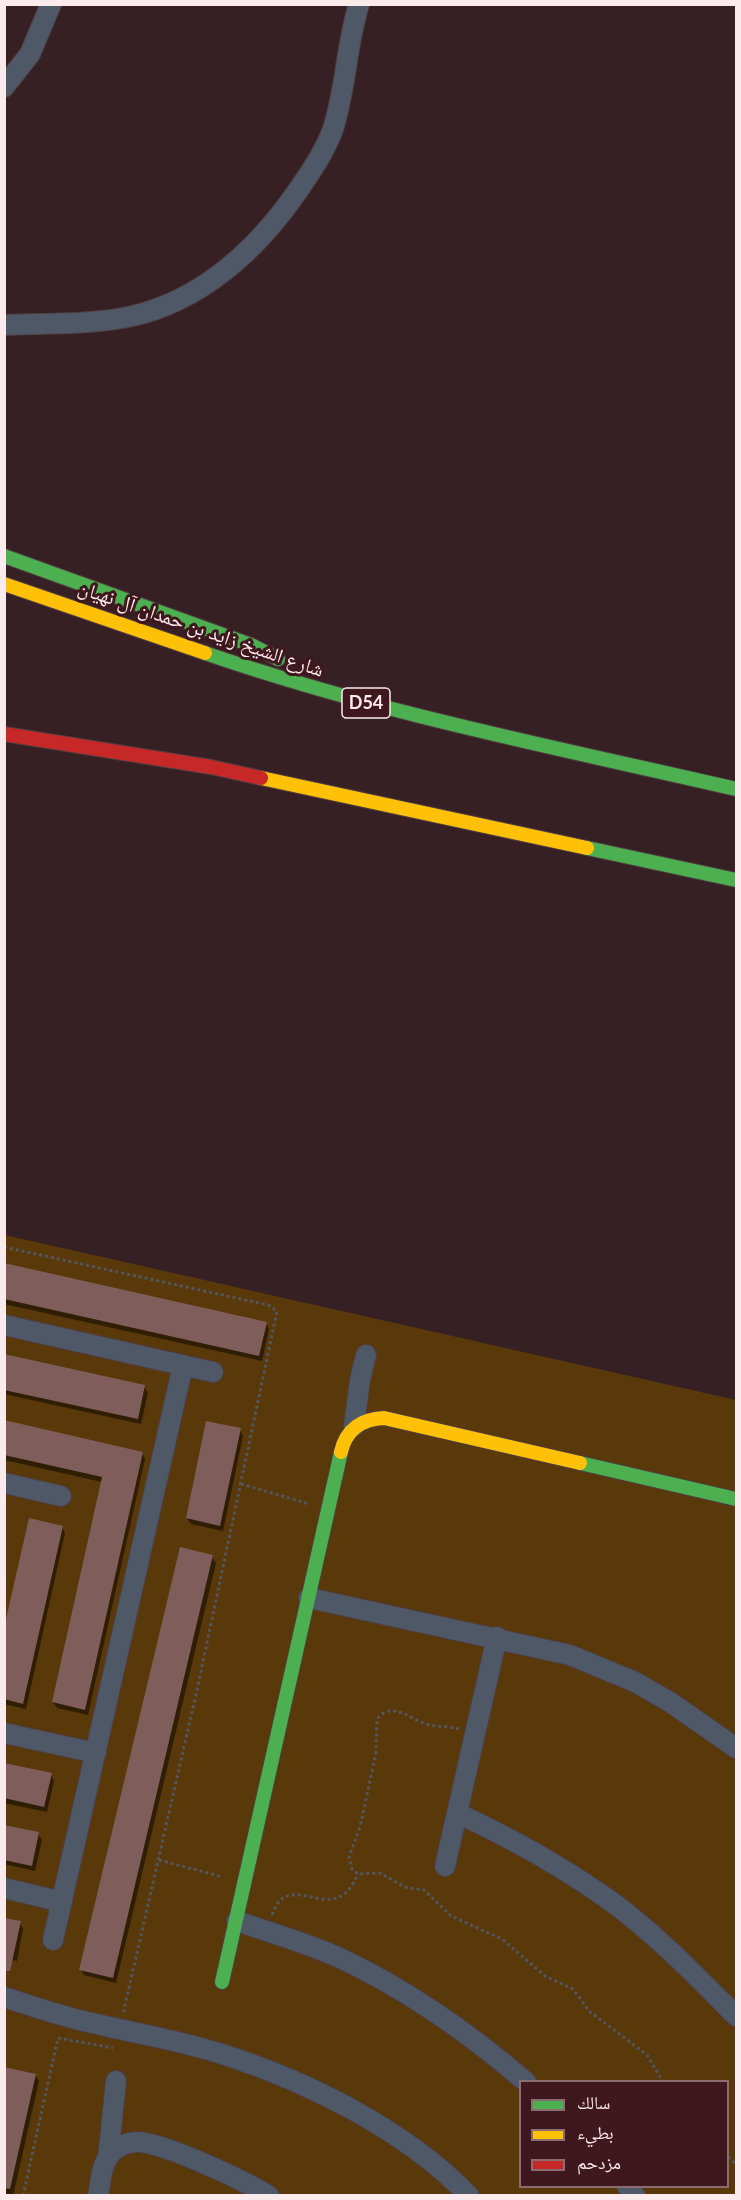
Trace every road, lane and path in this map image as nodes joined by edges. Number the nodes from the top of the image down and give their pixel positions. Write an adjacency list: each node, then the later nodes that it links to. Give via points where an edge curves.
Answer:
1 (51, 4): 3 (street, via 30,54)
2 (359, 4): 4 (street, via 337,114 325,148 280,216 242,256 187,295 148,311 107,320)
3 (4, 87)
4 (4, 325)
5 (4, 556): 7 (main road, via 251,645 287,666)
6 (4, 584): 7 (main road, شارع الشيخ زايد بن حمدان آل نهيان / D54)
7 (308, 687): 9 (main road, شارع الشيخ زايد بن حمدان آل نهيان / D54)
8 (4, 734): 12 (main road, via 211,767)
9 (694, 779): 10 (main road); 11 (main road, شارع الشيخ زايد بن حمدان آل نهيان / D54)
10 (736, 780)
11 (736, 789)
12 (736, 880)
13 (4, 1247): 20 (path, via 268,1305 277,1311)
14 (4, 1325): 16 (street)
15 (366, 1355): 18 (street)
16 (183, 1365): 17 (street); 29 (street)
17 (213, 1372)
18 (354, 1426): 22 (main road, via 368,1419 384,1418); 23 (main road, via 342,1446)
19 (4, 1483): 21 (street)
20 (241, 1484): 23 (path); 31 (path)
21 (61, 1496)
22 (736, 1498)
23 (328, 1509): 24 (main road)
24 (309, 1598): 25 (street); 34 (main road)
25 (496, 1637): 27 (street); 28 (street, via 605,1668 670,1702)
26 (4, 1733): 29 (street)
27 (475, 1734): 30 (street); 33 (path, via 426,1724 397,1712 381,1715 375,1724 376,1753 360,1827 349,1857)
28 (736, 1748)
29 (96, 1753): 36 (street)
30 (457, 1813): 32 (street); 44 (street, via 511,1838 613,1902)
31 (159, 1860): 34 (path); 45 (path)
32 (445, 1866)
33 (358, 1874): 38 (path, via 346,1892 334,1899 304,1894 285,1897 273,1911); 47 (path, via 380,1873 405,1887 424,1890 451,1916 502,1939 545,1976 573,1989 590,2011 647,2055)
34 (245, 1883): 37 (main road)
35 (4, 1888): 36 (street)
36 (62, 1902): 39 (street)
37 (237, 1922): 38 (street); 40 (main road)
38 (267, 1931): 46 (street, via 379,1977 444,2018)
39 (53, 1940)
40 (222, 1982)
41 (4, 1997): 43 (street)
42 (4, 2006): 43 (street)
43 (45, 2011): 45 (street)
44 (736, 2016)
45 (120, 2030): 50 (path, via 114,2048 58,2038); 53 (street, via 225,2055 316,2091 401,2140)
46 (523, 2080)
47 (662, 2080)
48 (116, 2081): 49 (street)
49 (108, 2158): 51 (street, via 102,2169); 52 (street, via 127,2143 145,2143 215,2169)
50 (23, 2196)
51 (98, 2196)
52 (269, 2196)
53 (469, 2196)

